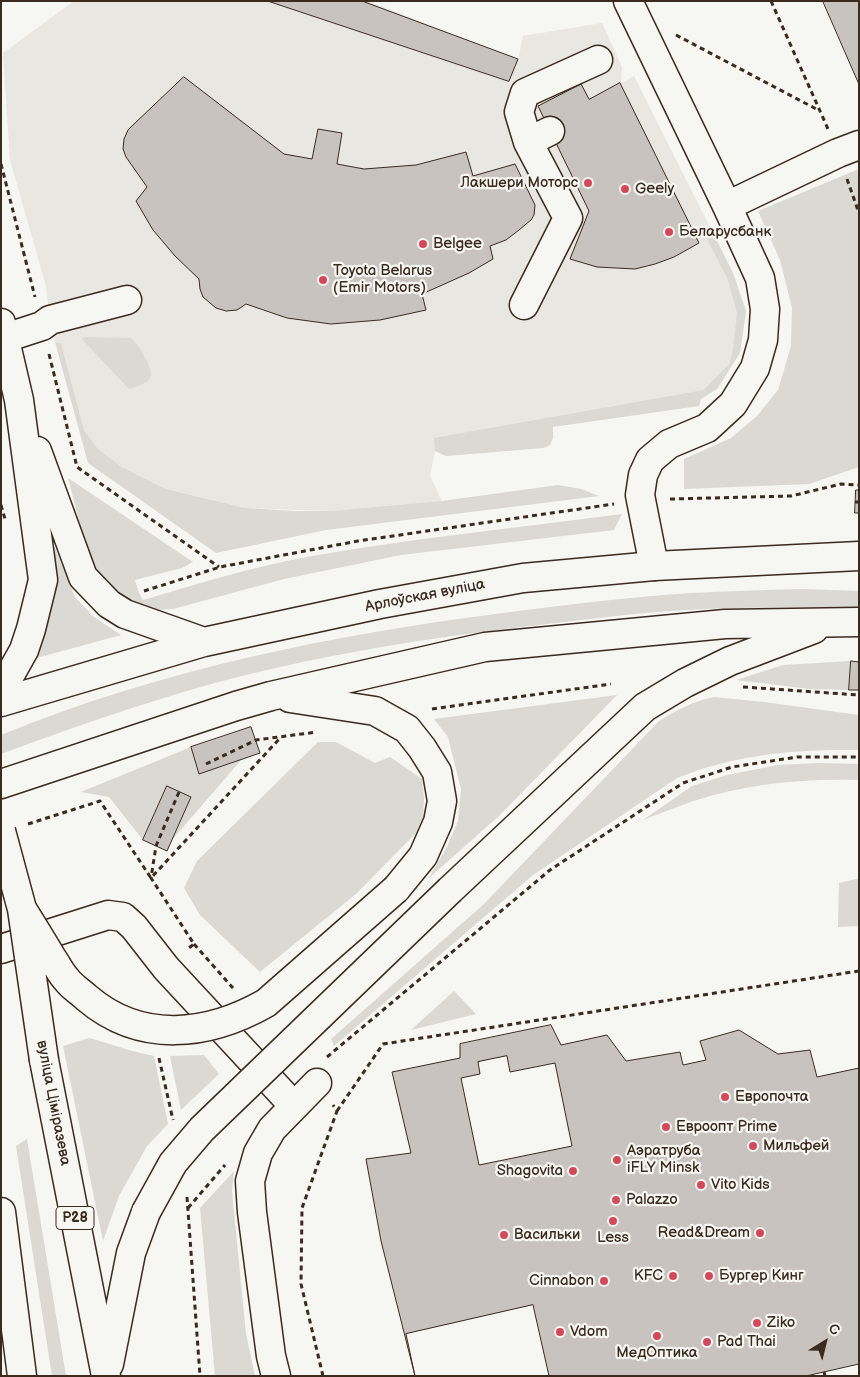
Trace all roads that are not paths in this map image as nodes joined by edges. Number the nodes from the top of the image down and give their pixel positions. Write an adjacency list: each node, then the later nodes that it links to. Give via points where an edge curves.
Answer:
1 (630, 7): 4 (main road)
2 (598, 60): 6 (main road, via 525,93 519,112 539,136 576,220)
3 (849, 149): 4 (main road)
4 (727, 206): 10 (main road, via 760,278 765,309 763,340 755,368 733,404 707,428 669,444 650,460 643,475 641,500)
5 (127, 300): 7 (main road, via 50,320 42,326)
6 (524, 305)
7 (3, 330): 8 (main road)
8 (19, 400): 12 (main road, via 83,577 125,614); 13 (main road, via 43,580 24,650 10,675)
9 (859, 556): 10 (main road, Арлоўская вуліца)
10 (654, 566): 12 (main road, Арлоўская вуліца, via 523,578 380,604)
11 (848, 622): 14 (main road, via 725,624 485,647); 24 (main road, bridge, via 730,661 646,706 202,1129 173,1163 146,1212 131,1253)
12 (204, 642): 15 (main road, Арлоўская вуліца)
13 (1, 683)
14 (271, 696): 16 (main road); 18 (main road, bridge, via 375,711 407,729 437,772 442,801 438,822 422,856 396,889 266,1003 244,1015 198,1029 154,1029 127,1022 98,1008 67,981)
15 (1, 702)
16 (4, 783)
17 (10, 829): 18 (main road, вуліца Ціміразева / Р28, bridge)
18 (22, 909): 24 (main road, вуліца Ціміразева / Р28, bridge, via 44,1060)
19 (1, 949): 21 (main road, via 108,915 123,917)
20 (317, 1083): 21 (main road)
21 (294, 1106): 25 (main road, via 272,1129 258,1153 250,1181)
22 (1, 1212): 23 (main road)
23 (22, 1376)
24 (107, 1376)
25 (276, 1376)

